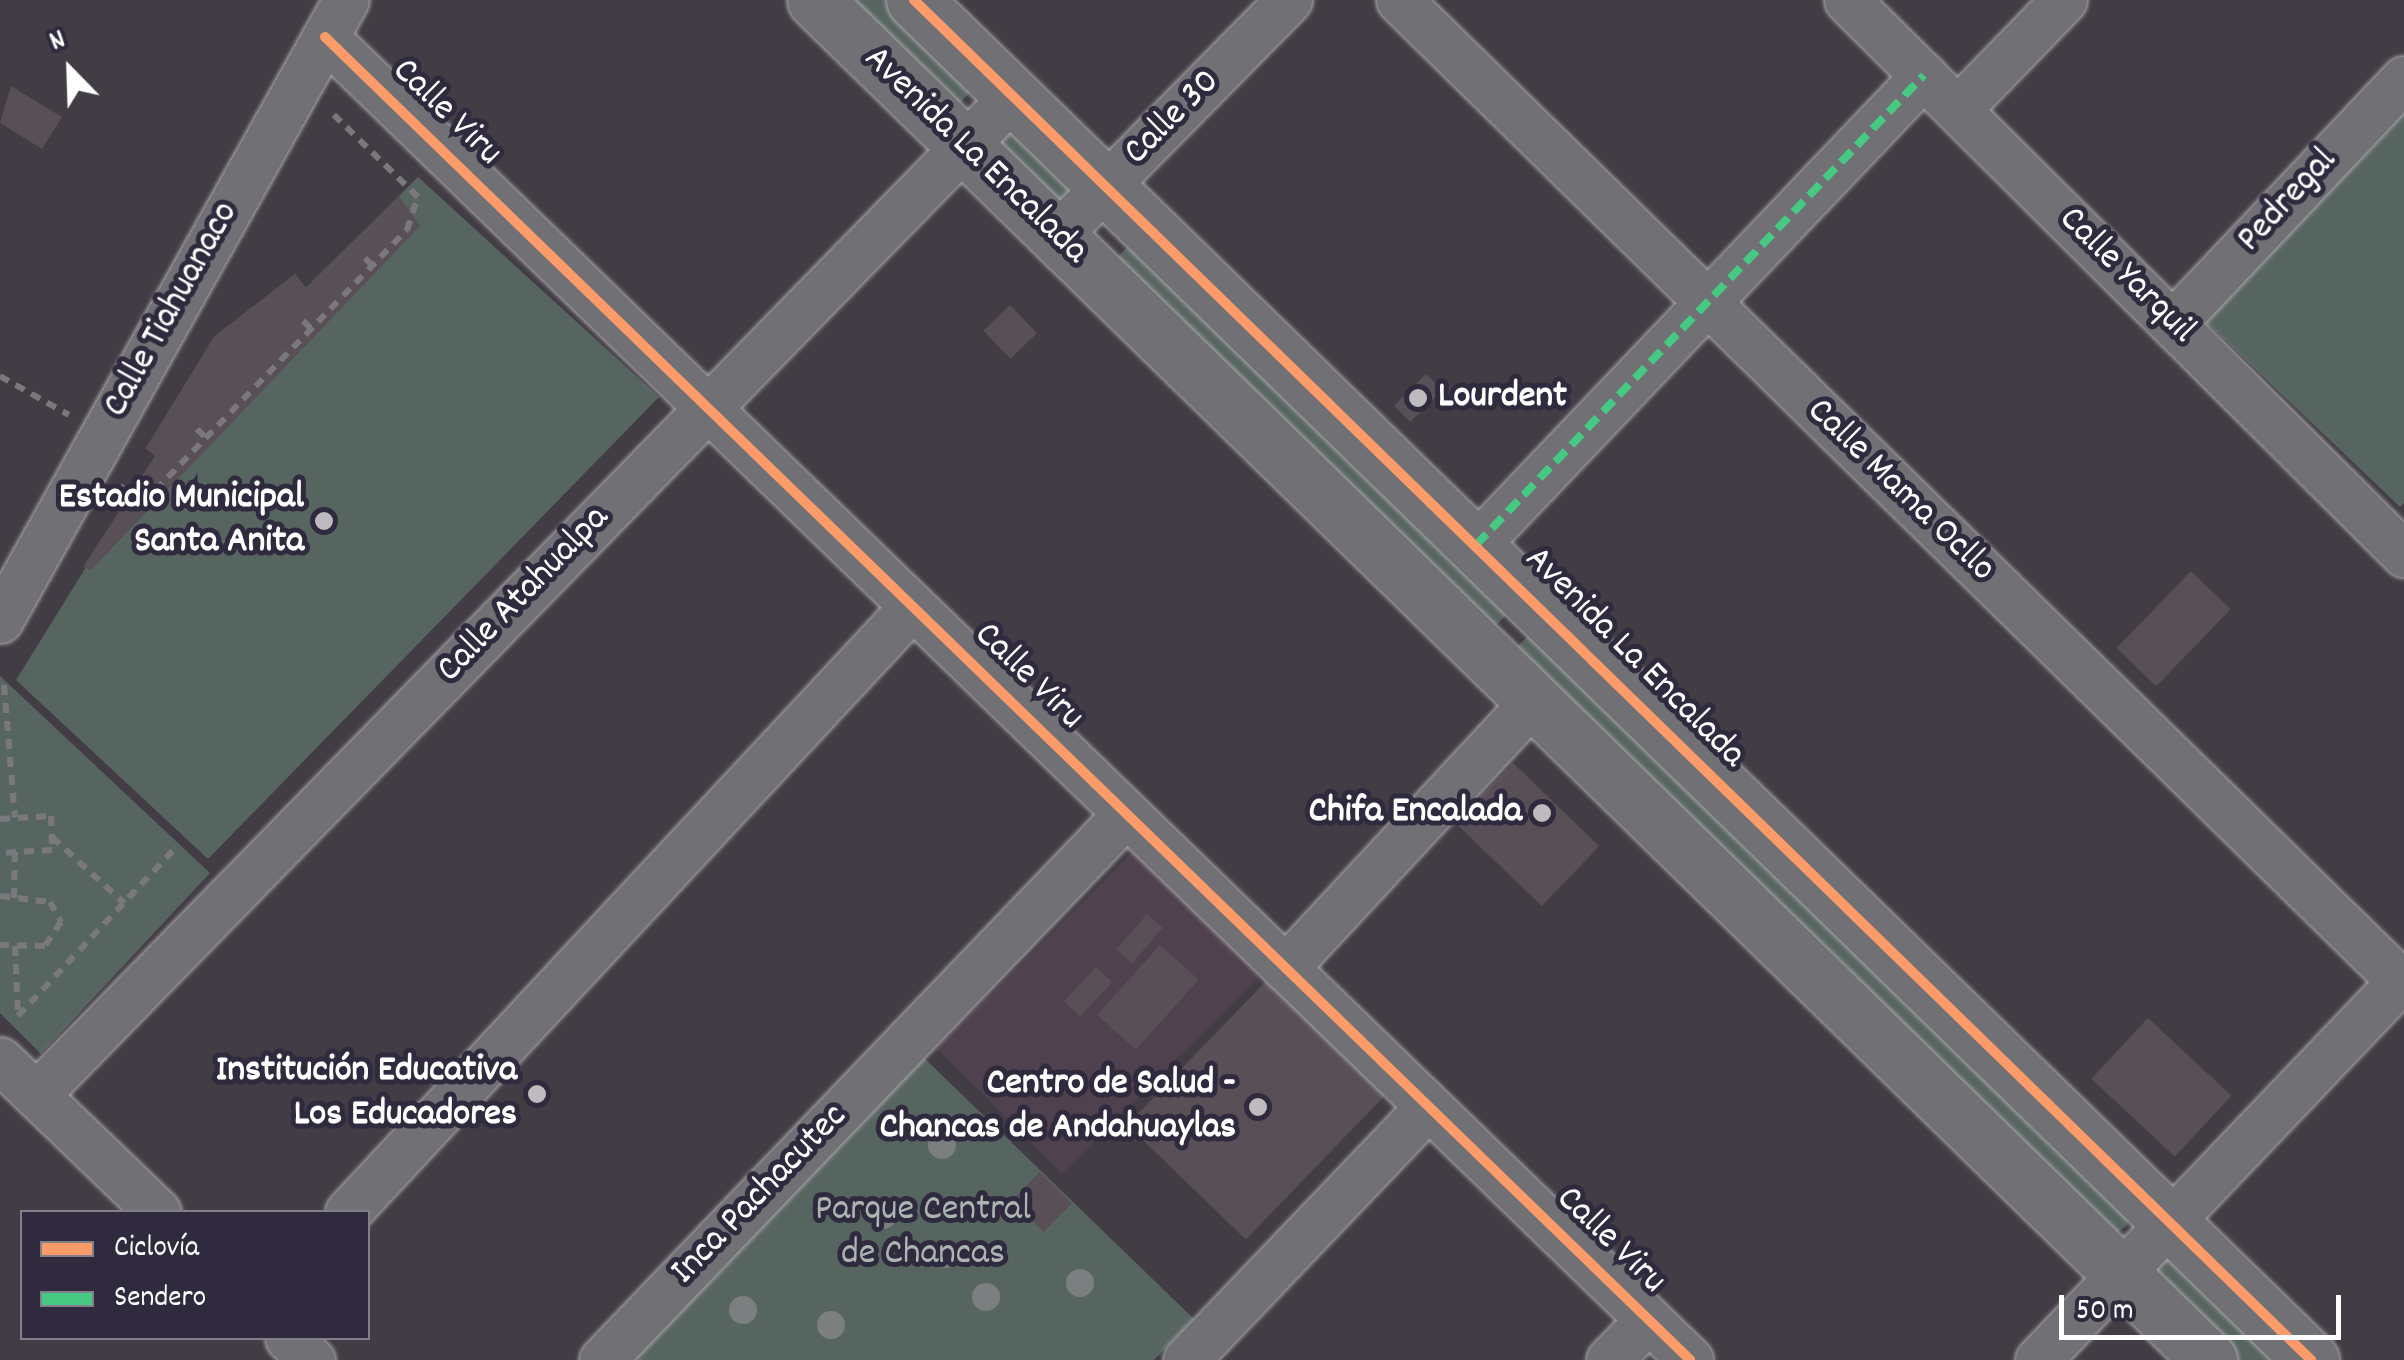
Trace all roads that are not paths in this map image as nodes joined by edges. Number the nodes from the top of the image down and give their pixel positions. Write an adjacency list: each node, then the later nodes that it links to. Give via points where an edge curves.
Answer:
1 (814, 0): 12 (street, Avenida La Encalada)
2 (914, 0): 10 (street, Avenida La Encalada)
3 (1290, 0): 13 (street, Calle 30)
4 (1399, 0): 15 (street, Calle Mama Ocllo)
5 (1847, 0): 8 (street, Calle Yarquil)
6 (2064, 0): 11 (street)
7 (335, 19): 17 (street, Calle Viru); 21 (street, Calle Tiahuanaco)
8 (1924, 75): 11 (street, Calle Yarquil); 15 (street)
9 (2404, 79): 16 (street, Pedregal)
10 (1013, 96): 12 (street, Calle Atahualpa); 13 (street, Avenida La Encalada)
11 (1958, 109): 16 (street, Calle Yarquil)
12 (964, 145): 14 (street, Avenida La Encalada); 17 (street, Calle Atahualpa)
13 (1106, 186): 14 (street, Calle 30); 18 (street, Avenida La Encalada)
14 (1056, 236): 22 (street, Avenida La Encalada)
15 (1707, 302): 18 (street); 25 (street, Calle Mama Ocllo)
16 (2173, 323): 19 (street, Calle Yarquil)
17 (708, 408): 20 (street, Calle Viru); 27 (street, Calle Atahualpa)
18 (1476, 545): 31 (street, Avenida La Encalada)
19 (2404, 554)
20 (912, 607): 23 (street, Calle Viru); 30 (street)
21 (0, 620)
22 (1534, 701): 24 (street); 32 (street, Avenida La Encalada)
23 (1126, 814): 24 (street, Calle Viru); 36 (street, Inca Pachacutec)
24 (1285, 968): 28 (street, Calle Viru)
25 (2402, 979): 31 (street)
26 (0, 1060): 27 (street)
27 (36, 1094): 29 (street)
28 (1428, 1106): 33 (street, Calle Viru); 37 (street)
29 (156, 1210)
30 (350, 1210)
31 (2166, 1222): 32 (street); 42 (street, Avenida La Encalada)
32 (2121, 1274): 40 (street); 41 (street, Avenida La Encalada)
33 (1648, 1320): 38 (street); 39 (street, Calle Viru)
34 (290, 1340): 35 (street)
35 (312, 1360)
36 (602, 1360)
37 (1186, 1360)
38 (1609, 1360)
39 (1690, 1360)
40 (2038, 1360)
41 (2209, 1360)
42 (2312, 1360)

